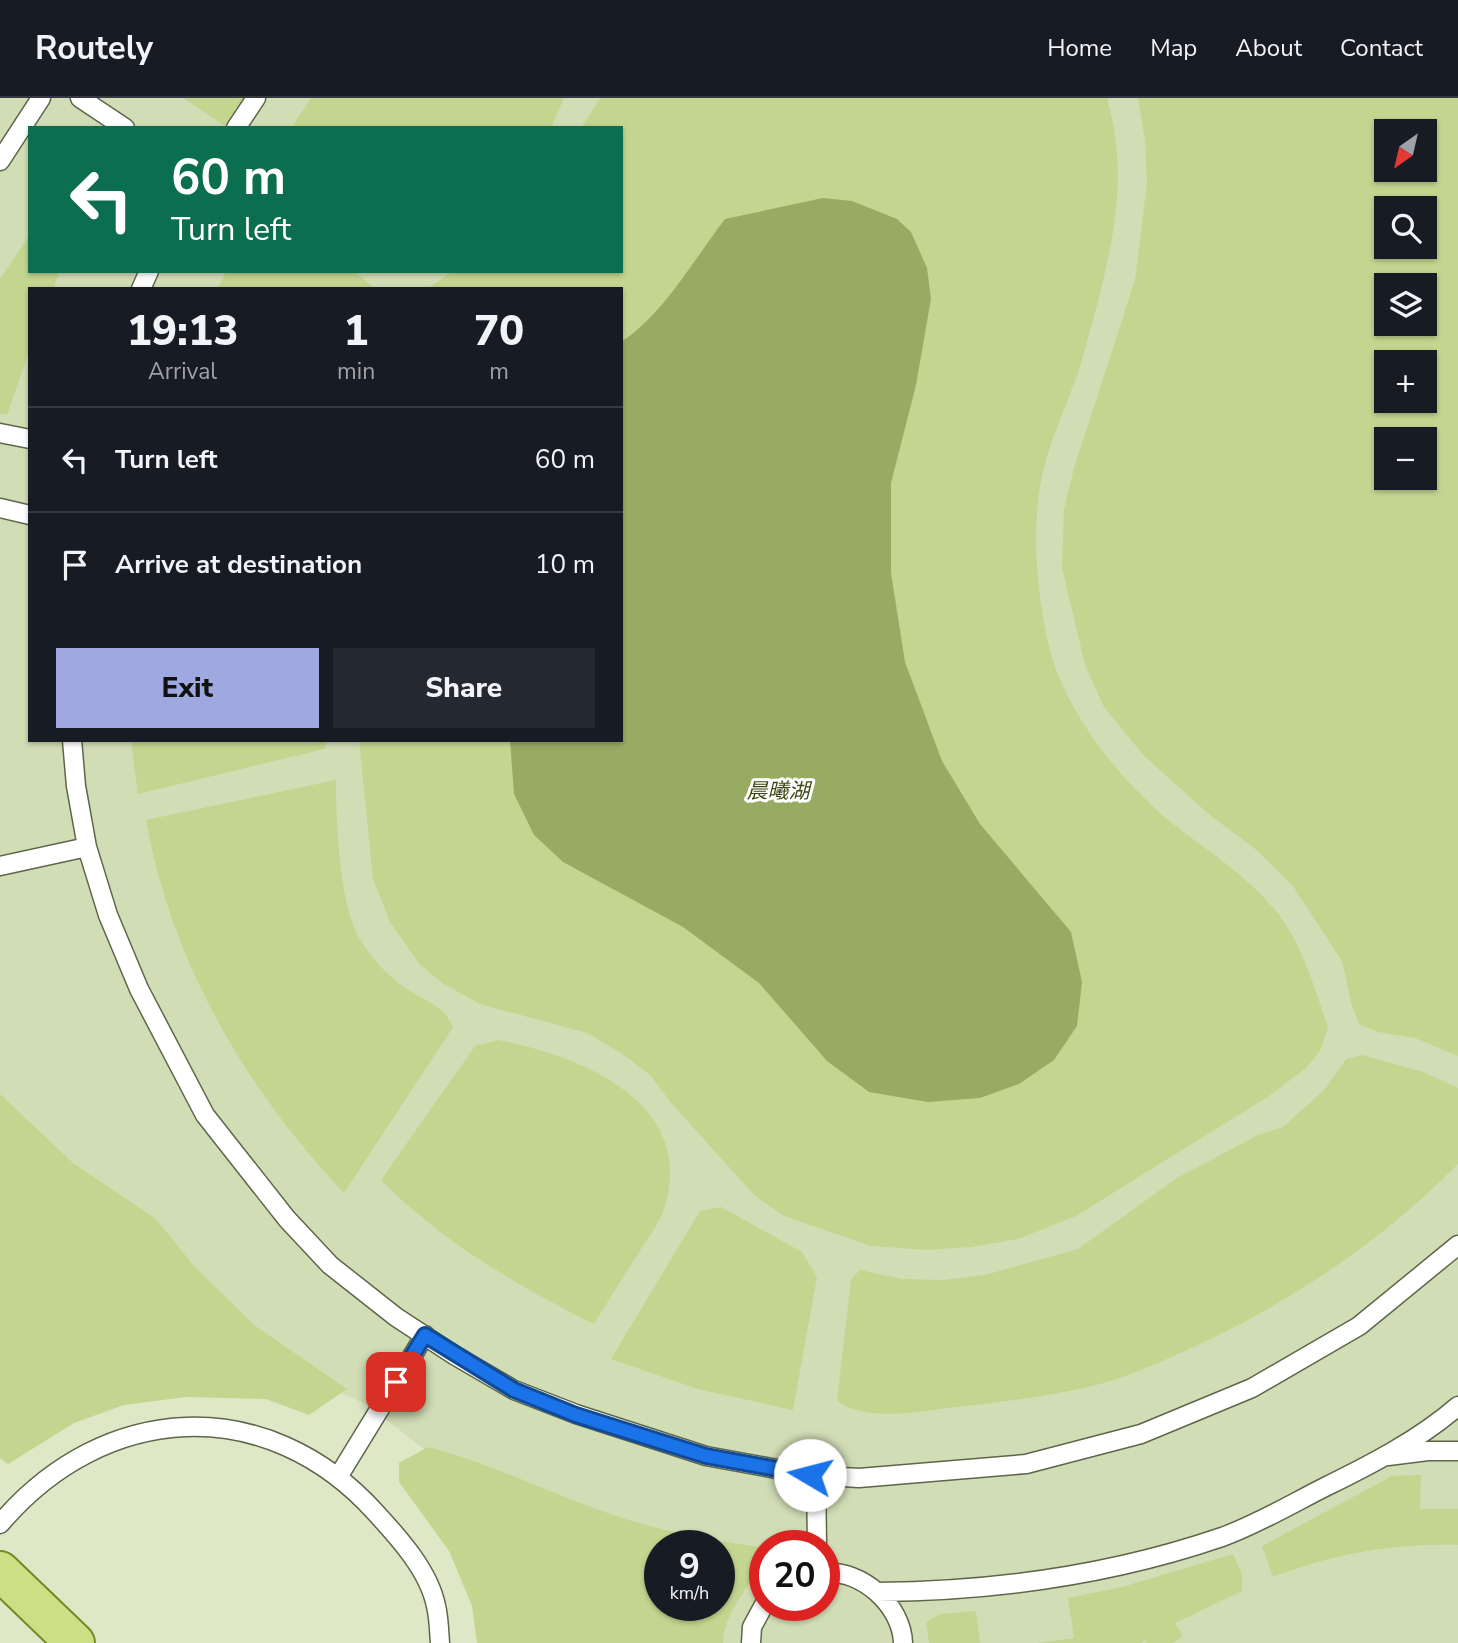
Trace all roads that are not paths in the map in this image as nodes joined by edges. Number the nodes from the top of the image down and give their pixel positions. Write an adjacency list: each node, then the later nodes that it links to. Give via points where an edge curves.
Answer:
1 (41, 98): 6 (lane)
2 (80, 98): 4 (lane)
3 (256, 98): 5 (lane)
4 (122, 126)
5 (237, 126)
6 (0, 161)
7 (0, 433): 8 (lane)
8 (28, 439)
9 (0, 508): 10 (lane)
10 (28, 515)
11 (72, 742): 12 (lane)
12 (87, 847): 13 (lane); 15 (lane, via 108,915 139,989 205,1115 287,1219 330,1265)
13 (0, 866)
14 (1458, 1245): 19 (lane, via 1359,1326 1307,1358 1252,1388 1141,1434 1026,1464 859,1478)
15 (425, 1335): 19 (lane, via 514,1390 576,1415 706,1456); 20 (lane)
16 (1458, 1406): 18 (lane)
17 (1458, 1451): 18 (lane)
18 (1379, 1458): 25 (lane, via 1224,1536 1149,1558 1002,1587)
19 (816, 1474): 22 (lane)
20 (338, 1477): 21 (lane, via 321,1462 284,1444 241,1429 198,1425 116,1441 77,1459 18,1502); 28 (lane, via 390,1528 417,1564 436,1604)
21 (0, 1524)
22 (817, 1530)
23 (0, 1571): 27 (main road)
24 (840, 1575): 25 (lane, via 857,1578)
25 (878, 1592): 30 (lane, via 894,1611)
26 (755, 1621): 29 (lane)
27 (75, 1643)
28 (440, 1643)
29 (751, 1643)
30 (903, 1643)

